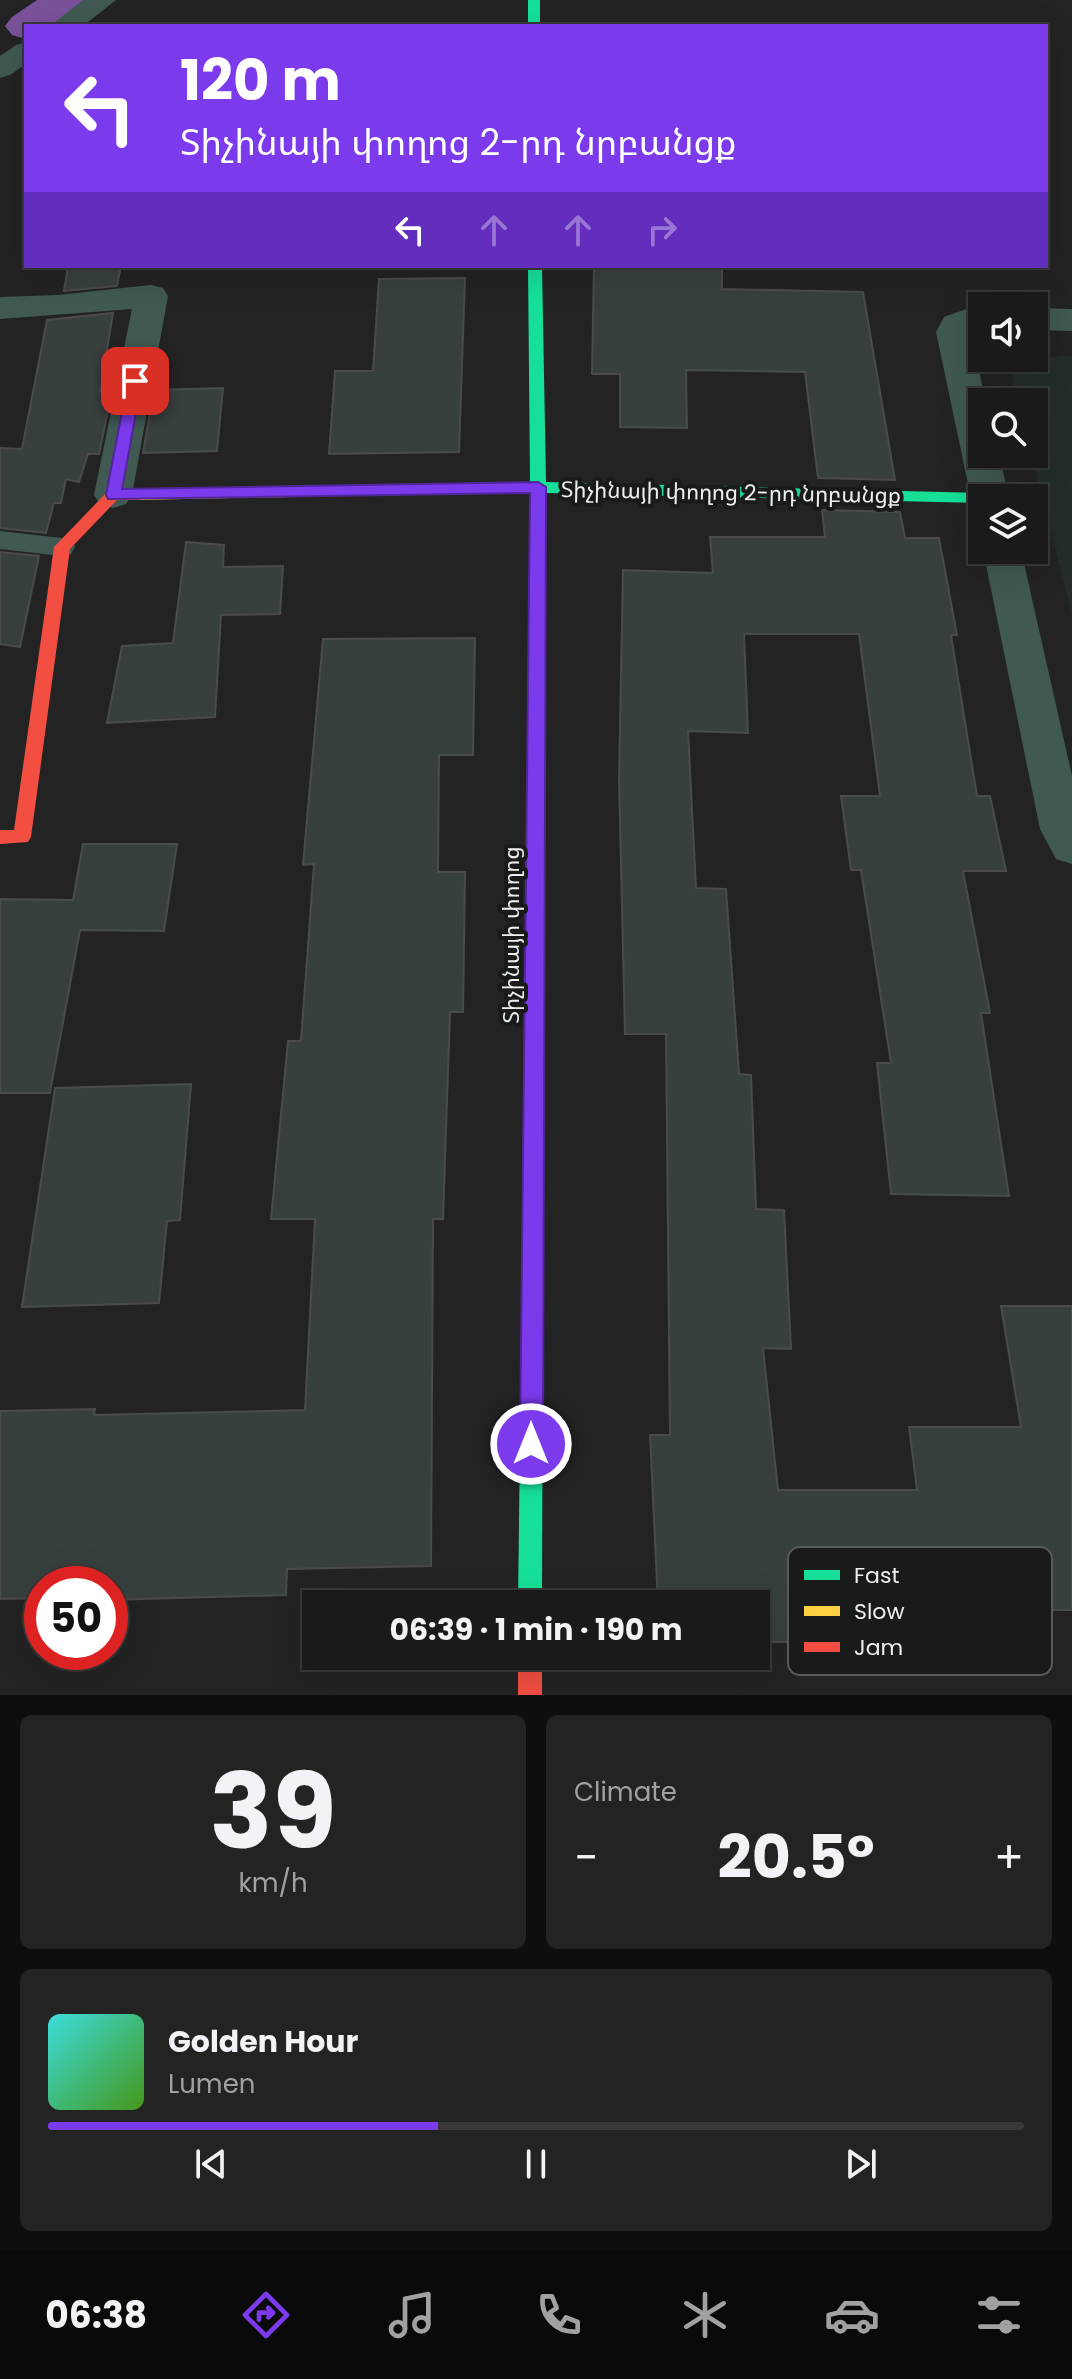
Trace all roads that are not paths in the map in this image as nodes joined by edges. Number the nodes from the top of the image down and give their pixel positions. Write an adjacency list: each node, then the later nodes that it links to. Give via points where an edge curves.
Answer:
1 (102, 0): 3 (street)
2 (534, 0): 4 (main road)
3 (67, 24)
4 (534, 24)
5 (24, 52): 6 (street)
6 (0, 69)
7 (535, 268): 13 (main road, Տիչինայի փողոց)
8 (0, 308): 14 (street, via 151,296)
9 (968, 319): 12 (street, via 953,332)
10 (1048, 319): 11 (street)
11 (1072, 320)
12 (987, 484)
13 (538, 487): 14 (main road, Տիչինայի փողոց 2-րդ նրբանցք); 15 (main road, Տիչինայի փողոց 2-րդ նրբանցք); 21 (main road, Տիչինայի փողոց)
14 (113, 495): 17 (main road)
15 (968, 498)
16 (0, 540): 17 (lane)
17 (62, 547): 19 (main road, via 22,837)
18 (1005, 564): 20 (street, via 1062,829)
19 (0, 837)
20 (1072, 846)
21 (530, 1590)
22 (530, 1670): 23 (main road)
23 (530, 1695)

